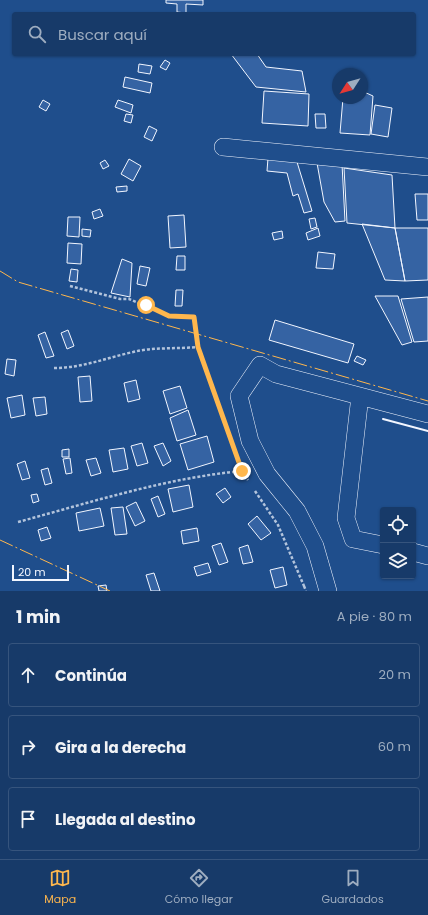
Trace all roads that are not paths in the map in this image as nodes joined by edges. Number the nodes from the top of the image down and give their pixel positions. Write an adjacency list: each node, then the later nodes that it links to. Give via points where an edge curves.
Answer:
1 (223, 147): 2 (street)
2 (428, 167)
3 (360, 396): 4 (street); 5 (street, via 346,518 353,539); 8 (street, via 276,374 260,365 239,396 250,441 267,474 297,511 315,546)
4 (428, 414)
5 (380, 544)
6 (416, 553): 7 (street)
7 (428, 556)
8 (328, 591)

